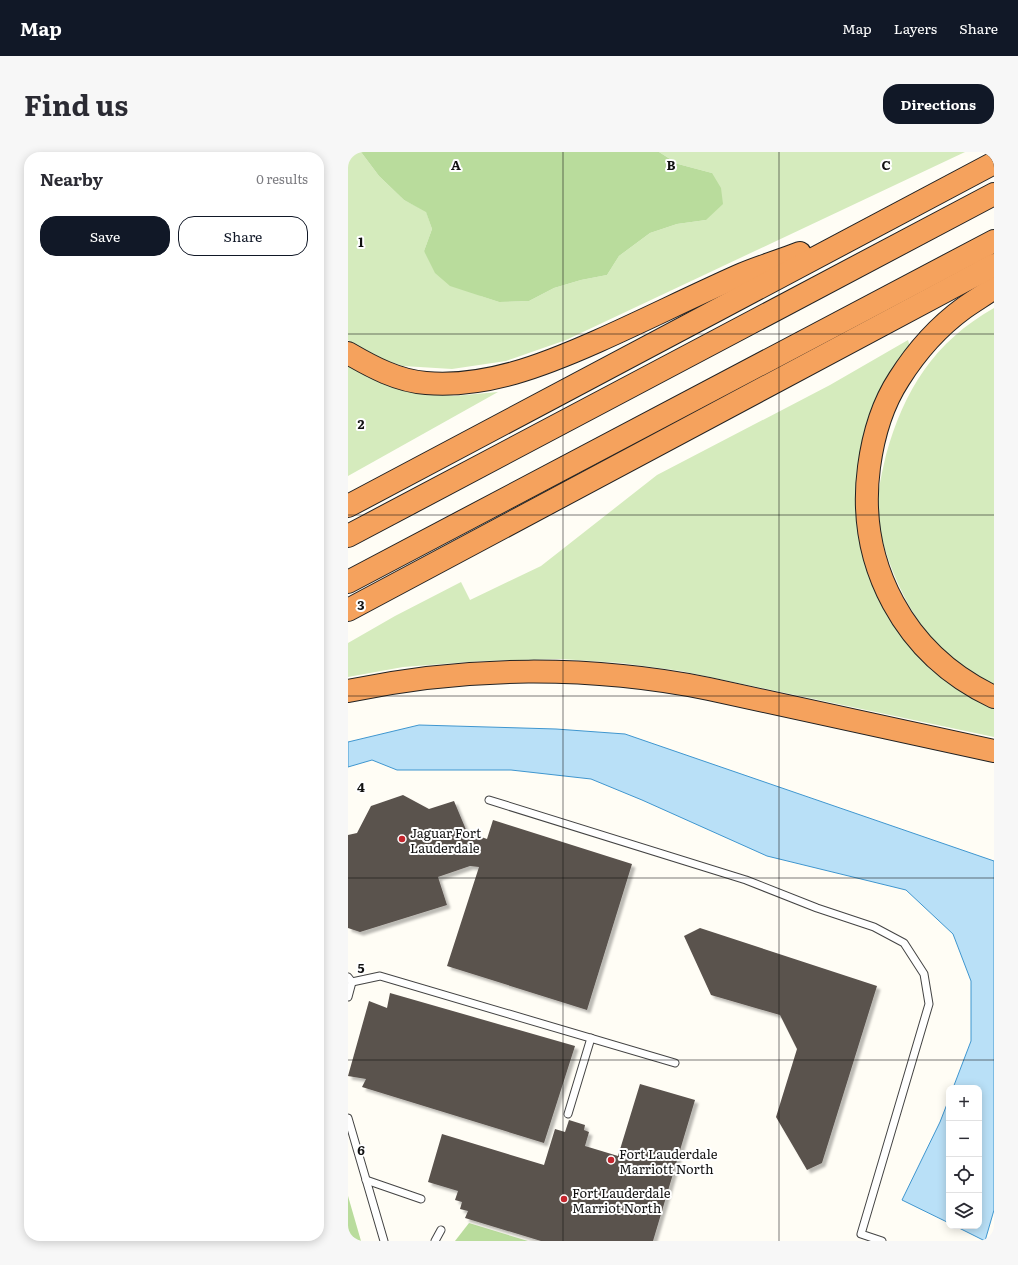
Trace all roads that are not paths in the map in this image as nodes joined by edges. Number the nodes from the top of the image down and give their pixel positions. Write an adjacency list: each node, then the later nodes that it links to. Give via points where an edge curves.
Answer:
1 (994, 163): 3 (highway)
2 (994, 194): 9 (highway)
3 (873, 227): 7 (highway, via 739,275 577,350 488,380 424,383 385,373); 8 (highway)
4 (994, 241): 10 (highway)
5 (994, 265): 11 (highway)
6 (994, 288): 13 (highway, via 947,322 910,362 898,380 875,434 870,454 866,498 876,563 895,607 908,627 940,662 978,690)
7 (348, 353)
8 (348, 506)
9 (348, 536)
10 (348, 582)
11 (348, 610)
12 (348, 691): 14 (highway, via 424,678 485,673 612,675 696,686)
13 (994, 697)
14 (994, 751)
15 (489, 800): 27 (lane, via 746,880 874,927 904,943 924,974 929,1004 861,1234)
16 (350, 980): 17 (lane); 18 (lane, via 380,976)
17 (348, 997)
18 (591, 1038): 19 (lane); 20 (lane)
19 (675, 1063)
20 (568, 1114)
21 (348, 1118): 22 (lane)
22 (366, 1180): 23 (lane); 25 (lane)
23 (421, 1199)
24 (441, 1230): 26 (lane)
25 (384, 1241)
26 (435, 1241)
27 (882, 1241)

